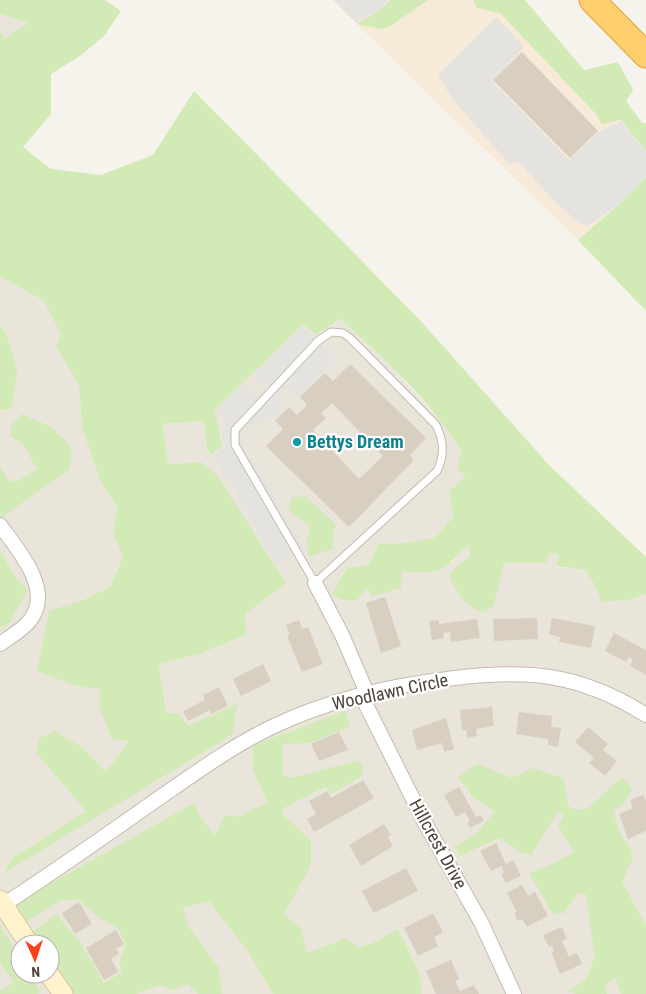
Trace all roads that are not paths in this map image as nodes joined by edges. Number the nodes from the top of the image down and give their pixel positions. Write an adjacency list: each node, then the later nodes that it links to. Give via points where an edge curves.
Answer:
1 (592, 0): 2 (highway)
2 (646, 55)
3 (0, 525): 5 (street, via 27,564 35,582 36,608 30,620)
4 (315, 583): 4 (lane, via 238,451 235,430 318,341 331,332 343,333 436,425 443,443 443,454 437,471); 6 (street, Hillcrest Drive, via 342,635)
5 (0, 644)
6 (364, 694): 7 (street, Woodlawn Circle, via 482,674 527,673 602,691); 8 (street, Woodlawn Circle, via 307,712 246,740); 10 (street, Hillcrest Drive, via 425,824 482,924)
7 (646, 715)
8 (2, 903): 9 (street)
9 (22, 934)
10 (514, 994)

